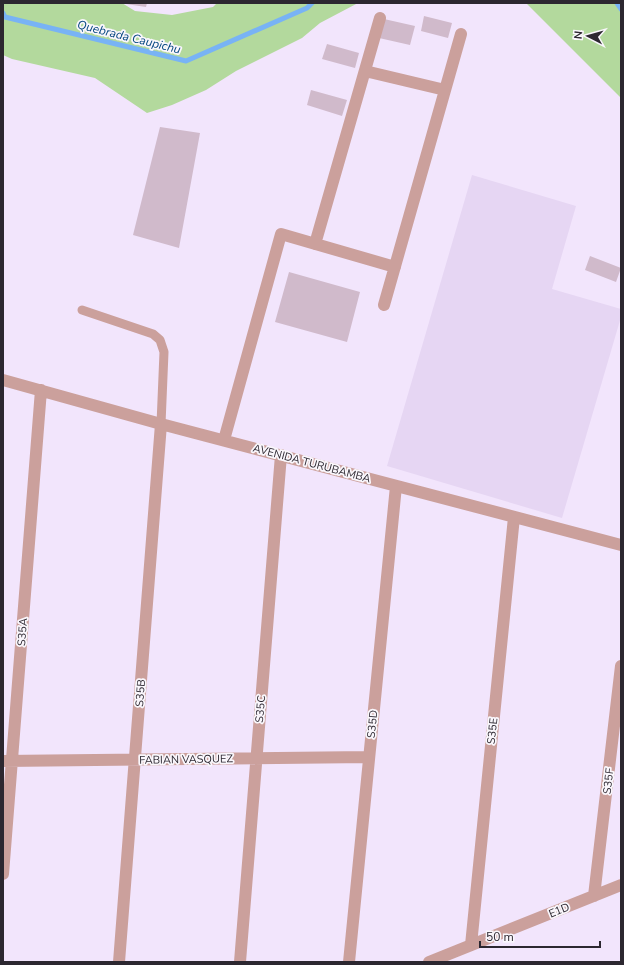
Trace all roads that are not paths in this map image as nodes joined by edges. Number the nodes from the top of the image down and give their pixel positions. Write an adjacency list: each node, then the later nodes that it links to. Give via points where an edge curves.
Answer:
1 (380, 18): 3 (street)
2 (461, 34): 4 (street)
3 (365, 71): 4 (street); 5 (street)
4 (445, 90): 6 (street)
5 (315, 244): 6 (street); 12 (street, via 281,234)
6 (395, 267): 7 (street)
7 (384, 305)
8 (82, 310): 11 (lane, via 154,334 160,340 164,352)
9 (3, 380): 10 (street, AVENIDA TURUBAMBA)
10 (41, 390): 11 (street, AVENIDA TURUBAMBA); 21 (street, S35A)
11 (161, 424): 12 (street, AVENIDA TURUBAMBA); 20 (street, S35B)
12 (224, 440): 13 (street, AVENIDA TURUBAMBA)
13 (281, 455): 14 (street, AVENIDA TURUBAMBA); 19 (street, S35C)
14 (396, 486): 15 (street, AVENIDA TURUBAMBA); 18 (street, S35D)
15 (514, 517): 16 (street, AVENIDA TURUBAMBA); 25 (street, S35E)
16 (621, 545)
17 (621, 666): 24 (street, S35F)
18 (369, 757): 19 (street, FABIAN VASQUEZ); 28 (street, S35D)
19 (256, 758): 20 (street, FABIAN VASQUEZ); 27 (street, S35C)
20 (135, 760): 21 (street, FABIAN VASQUEZ); 26 (street, S35B)
21 (8, 761): 22 (street, S35A)
22 (3, 874)
23 (621, 885): 24 (street, E1D)
24 (594, 896): 25 (street, E1D)
25 (471, 945): 29 (street, E1D)
26 (119, 962)
27 (240, 962)
28 (349, 962)
29 (429, 962)

